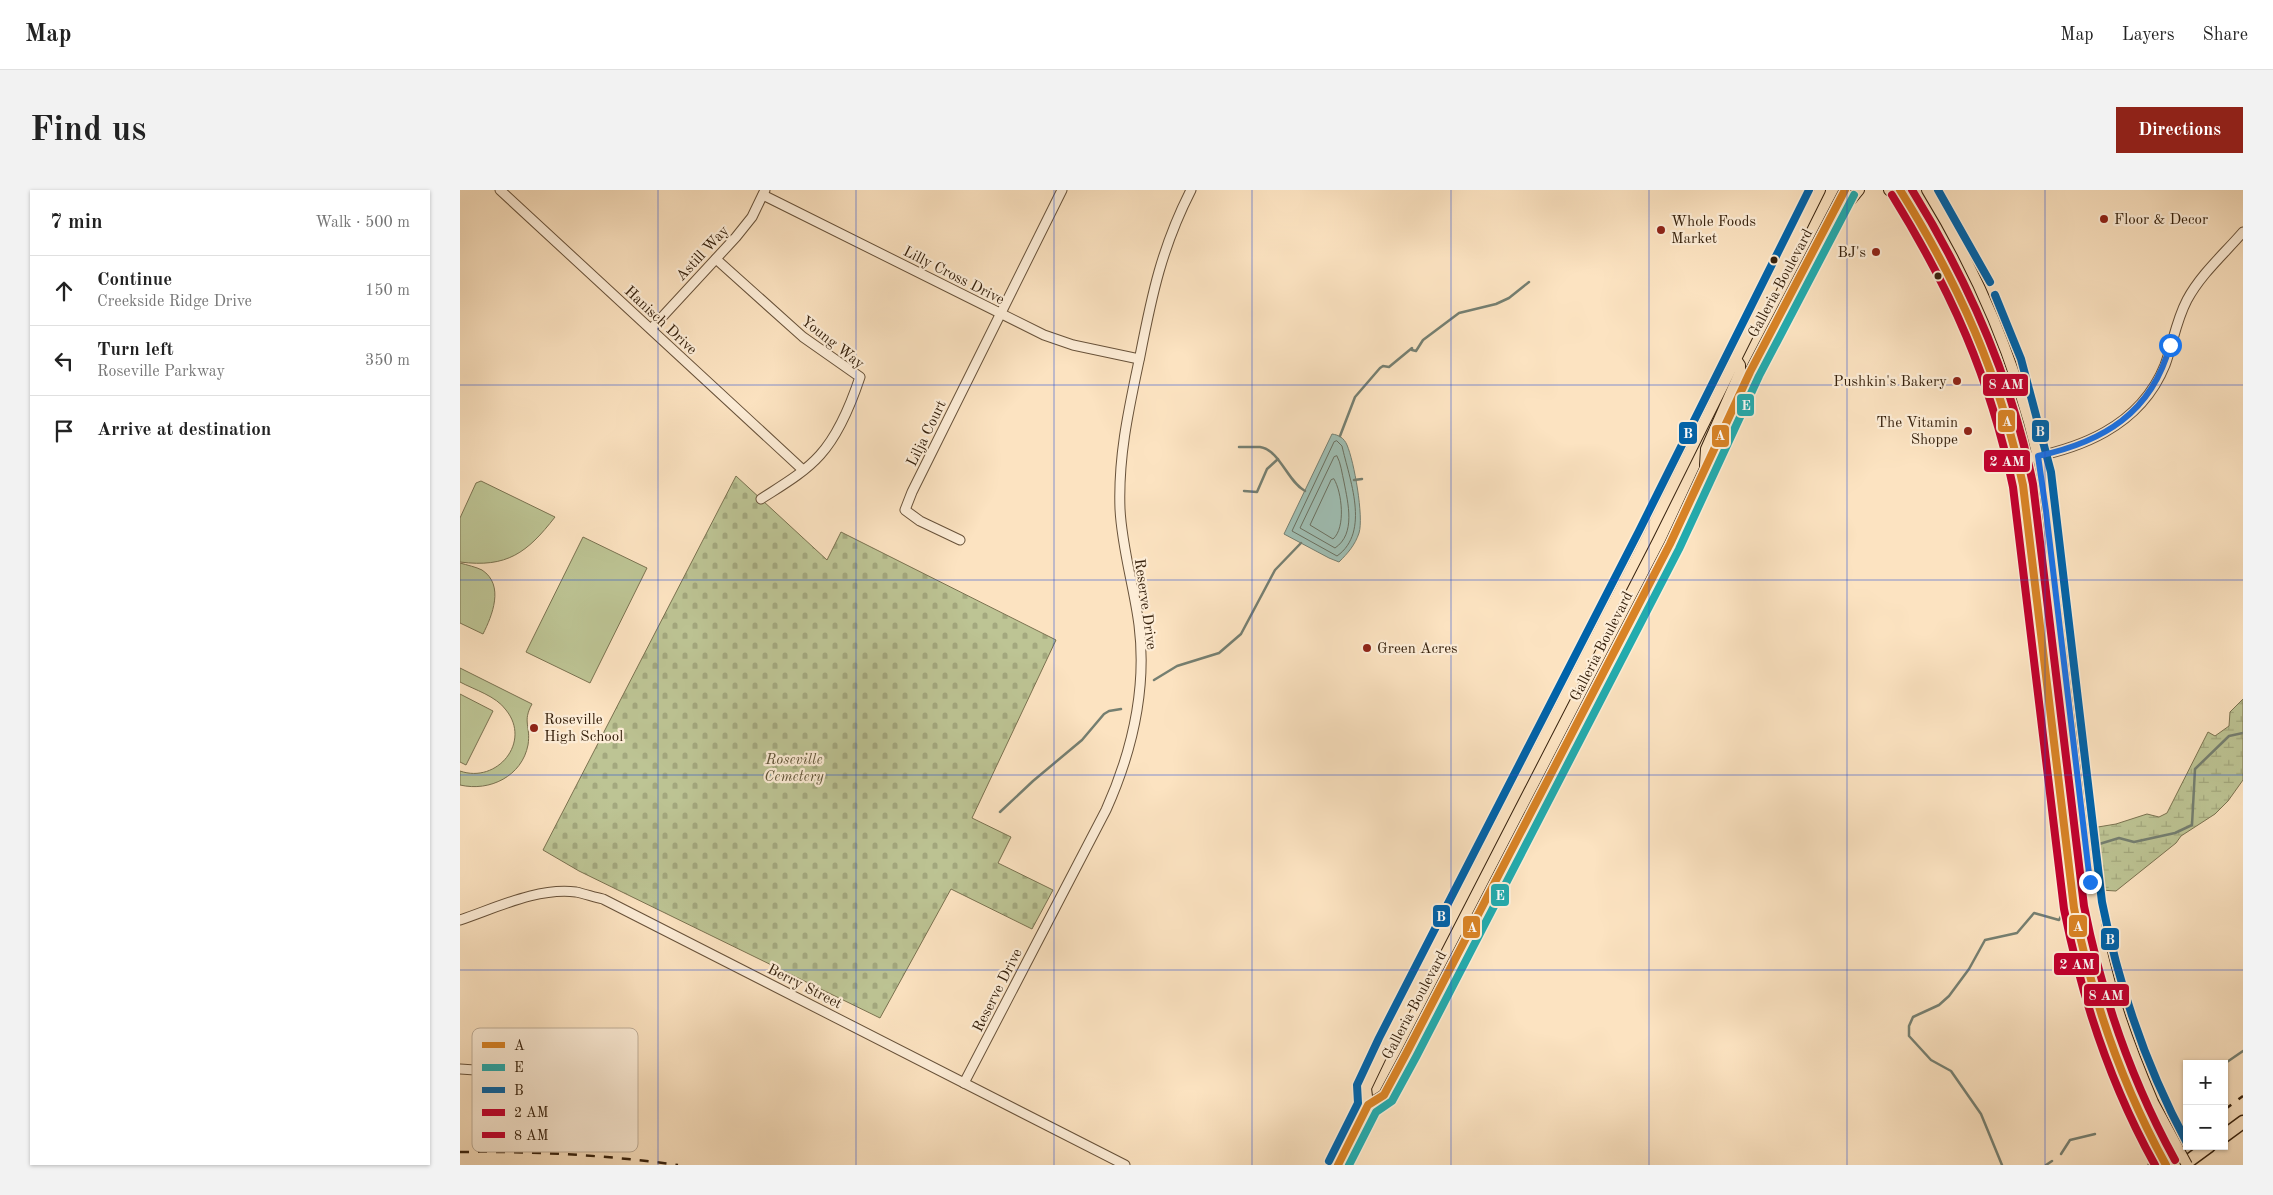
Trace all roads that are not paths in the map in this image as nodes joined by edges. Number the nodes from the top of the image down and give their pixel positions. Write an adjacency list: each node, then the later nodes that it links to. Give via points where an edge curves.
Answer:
1 (500, 190): 16 (street, Hanisch Drive)
2 (1062, 190): 15 (street)
3 (1191, 190): 17 (street, Reserve Drive, via 1172,228 1160,265)
4 (1820, 190): 18 (main road, Galleria Boulevard)
5 (1845, 190): 13 (main road, Galleria Boulevard)
6 (1859, 190): 13 (main road)
7 (1889, 190): 11 (main road, via 1904,202)
8 (1900, 190): 11 (main road)
9 (1927, 190): 19 (main road, via 1966,257 2001,335)
10 (764, 192): 14 (street, Astill Way, via 745,226); 15 (street, Lilly Cross Drive)
11 (1921, 225): 20 (main road, via 1962,296 1987,353)
12 (2243, 232): 19 (street, via 2188,298 2164,366 2140,405 2097,438)
13 (1819, 241): 21 (main road, Galleria Boulevard)
14 (716, 259): 16 (street, Astill Way); 22 (street, Young Way, via 803,337 860,377 854,396 828,446)
15 (1001, 314): 17 (street, Lilly Cross Drive, via 1057,341); 24 (street, Lilja Court, via 905,510)
16 (651, 329): 22 (street, Hanisch Drive)
17 (1139, 359): 26 (street, Reserve Drive, via 1124,428 1120,484 1124,549 1140,639 1139,692 1133,733 1122,773 1106,810)
18 (1736, 359): 21 (main road, via 1740,372 1706,449); 27 (main road, Galleria Boulevard, via 1388,1042 1366,1088)
19 (2038, 456): 20 (street); 35 (main road, bridge, via 2092,904 2121,1019 2154,1102)
20 (2018, 460): 33 (main road, bridge, via 2074,908 2087,972 2103,1029 2122,1079)
21 (1705, 468): 27 (main road, Galleria Boulevard, via 1670,544 1407,1052 1384,1095)
22 (802, 470): 23 (street, Young Way)
23 (761, 499)
24 (960, 540)
25 (460, 920): 26 (street, Berry Street, via 553,892 576,892 603,899)
26 (964, 1083): 31 (street, Berry Street)
27 (1368, 1105): 32 (main road, Galleria Boulevard)
28 (2243, 1122): 29 (highway)
29 (2228, 1133)
30 (2204, 1150): 34 (highway)
31 (1125, 1165)
32 (1338, 1165)
33 (2166, 1165)
34 (2183, 1165)
35 (2188, 1165)

